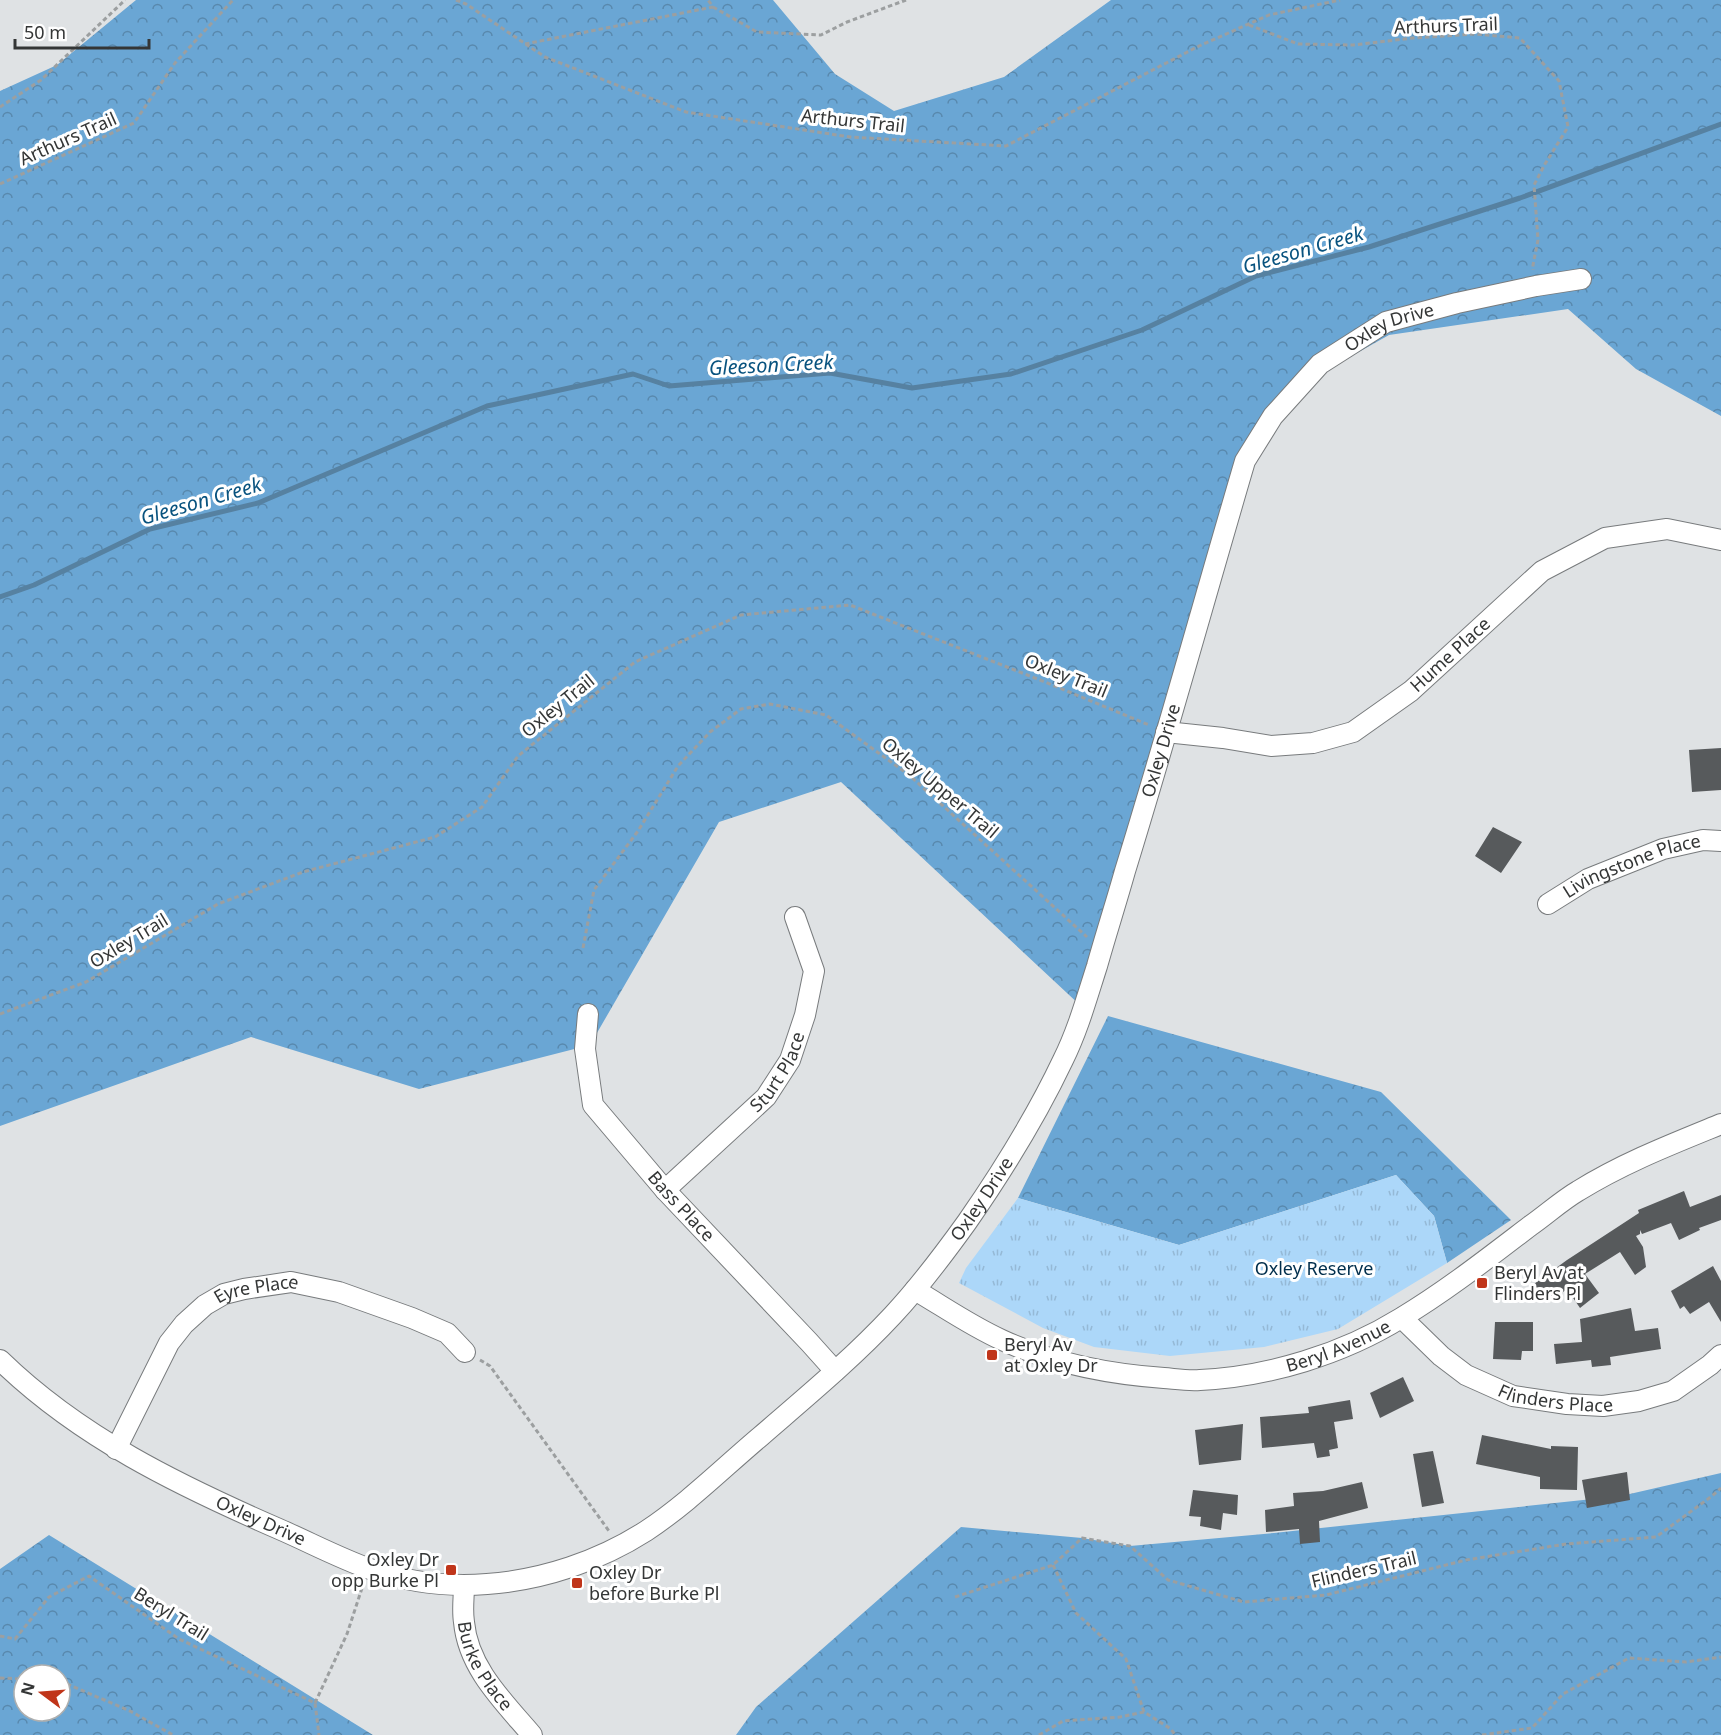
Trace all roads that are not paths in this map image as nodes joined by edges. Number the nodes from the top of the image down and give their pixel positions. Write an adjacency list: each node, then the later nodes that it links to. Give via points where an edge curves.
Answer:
1 (1581, 279): 3 (street, Oxley Drive, via 1457,303 1386,322 1320,364 1273,416 1245,460)
2 (1721, 540): 3 (street, Hume Place, via 1667,529 1605,538 1542,571 1411,691 1353,732 1313,743 1271,746)
3 (1166, 732): 10 (street, Oxley Drive, via 1087,997 1066,1054 999,1176)
4 (1721, 842): 5 (street, Livingstone Place, via 1703,840 1663,849 1588,879)
5 (1548, 904)
6 (795, 916): 9 (street, Sturt Place, via 814,971 790,1060 766,1097)
7 (588, 1014): 9 (street, Bass Place, via 585,1049 593,1105)
8 (1721, 1124): 11 (street, Beryl Avenue, via 1650,1153 1576,1192)
9 (665, 1191): 15 (street, Bass Place)
10 (915, 1290): 11 (street, Beryl Avenue, via 984,1332 1060,1361 1133,1376 1198,1381 1243,1376 1308,1360); 15 (street, Oxley Drive)
11 (1402, 1318): 13 (street, Flinders Place, via 1466,1375 1513,1396 1567,1404 1603,1406 1673,1391)
12 (465, 1352): 16 (street, Eyre Place, via 447,1333 339,1292 291,1282 224,1294 205,1305 169,1343)
13 (1721, 1355)
14 (0, 1360): 16 (street, Oxley Drive, via 53,1405)
15 (835, 1371): 17 (street, Oxley Drive, via 645,1532 555,1573)
16 (116, 1449): 17 (street, Oxley Drive, via 234,1510 368,1569 418,1581)
17 (464, 1585): 18 (street, Burke Place, via 464,1621 476,1660 484,1676)
18 (532, 1735)

